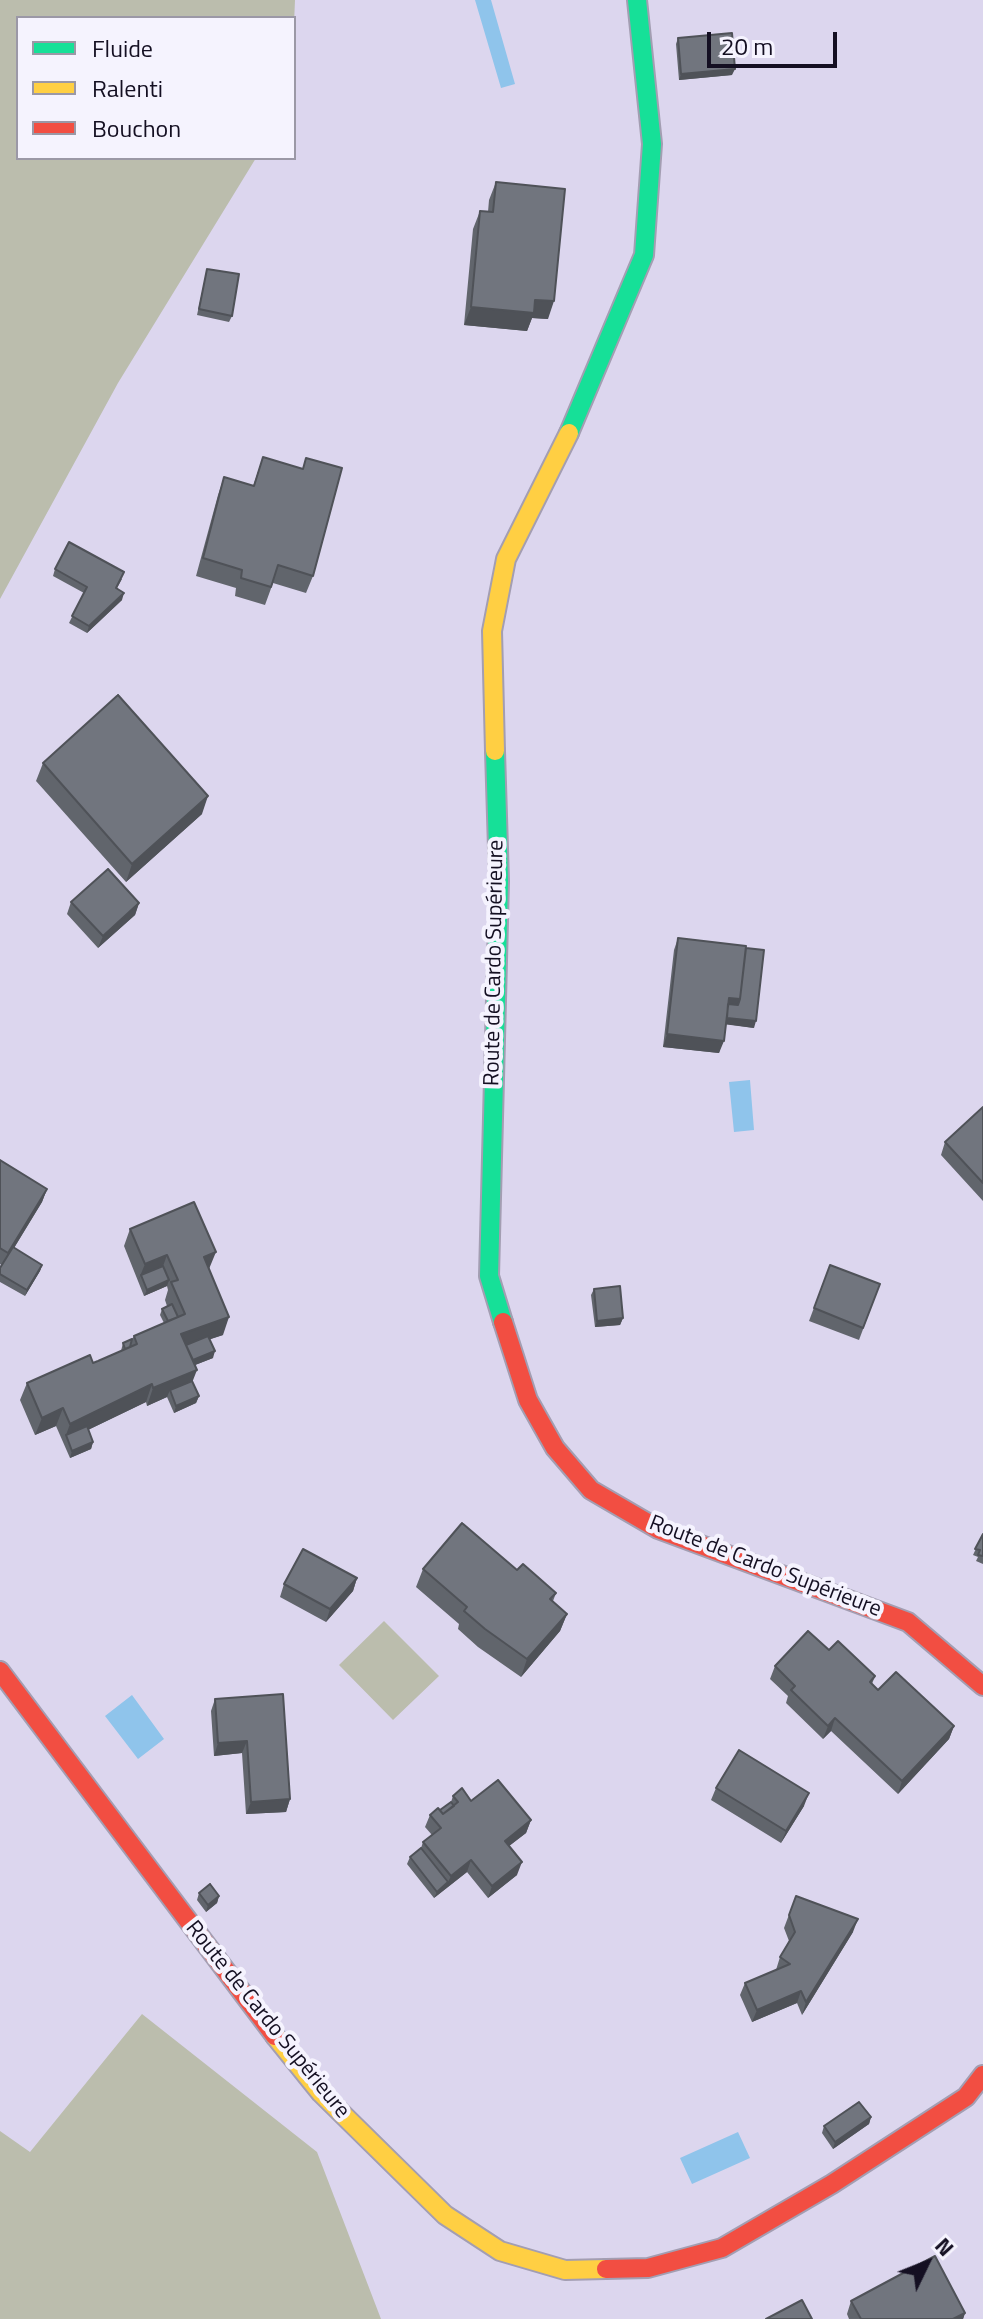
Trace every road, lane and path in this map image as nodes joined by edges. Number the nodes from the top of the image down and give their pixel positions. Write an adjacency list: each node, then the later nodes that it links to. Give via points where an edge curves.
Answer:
1 (637, 0): 3 (street, Route de Cardo Supérieure, via 652,144 644,255 586,399 506,559 492,631 499,881 489,1276 528,1400 555,1448 591,1490 658,1529 908,1622)
2 (0, 1671): 4 (street, Route de Cardo Supérieure, via 321,2093 445,2215 500,2251 565,2270 648,2268 722,2248 966,2097)
3 (983, 1686)
4 (983, 2075)

